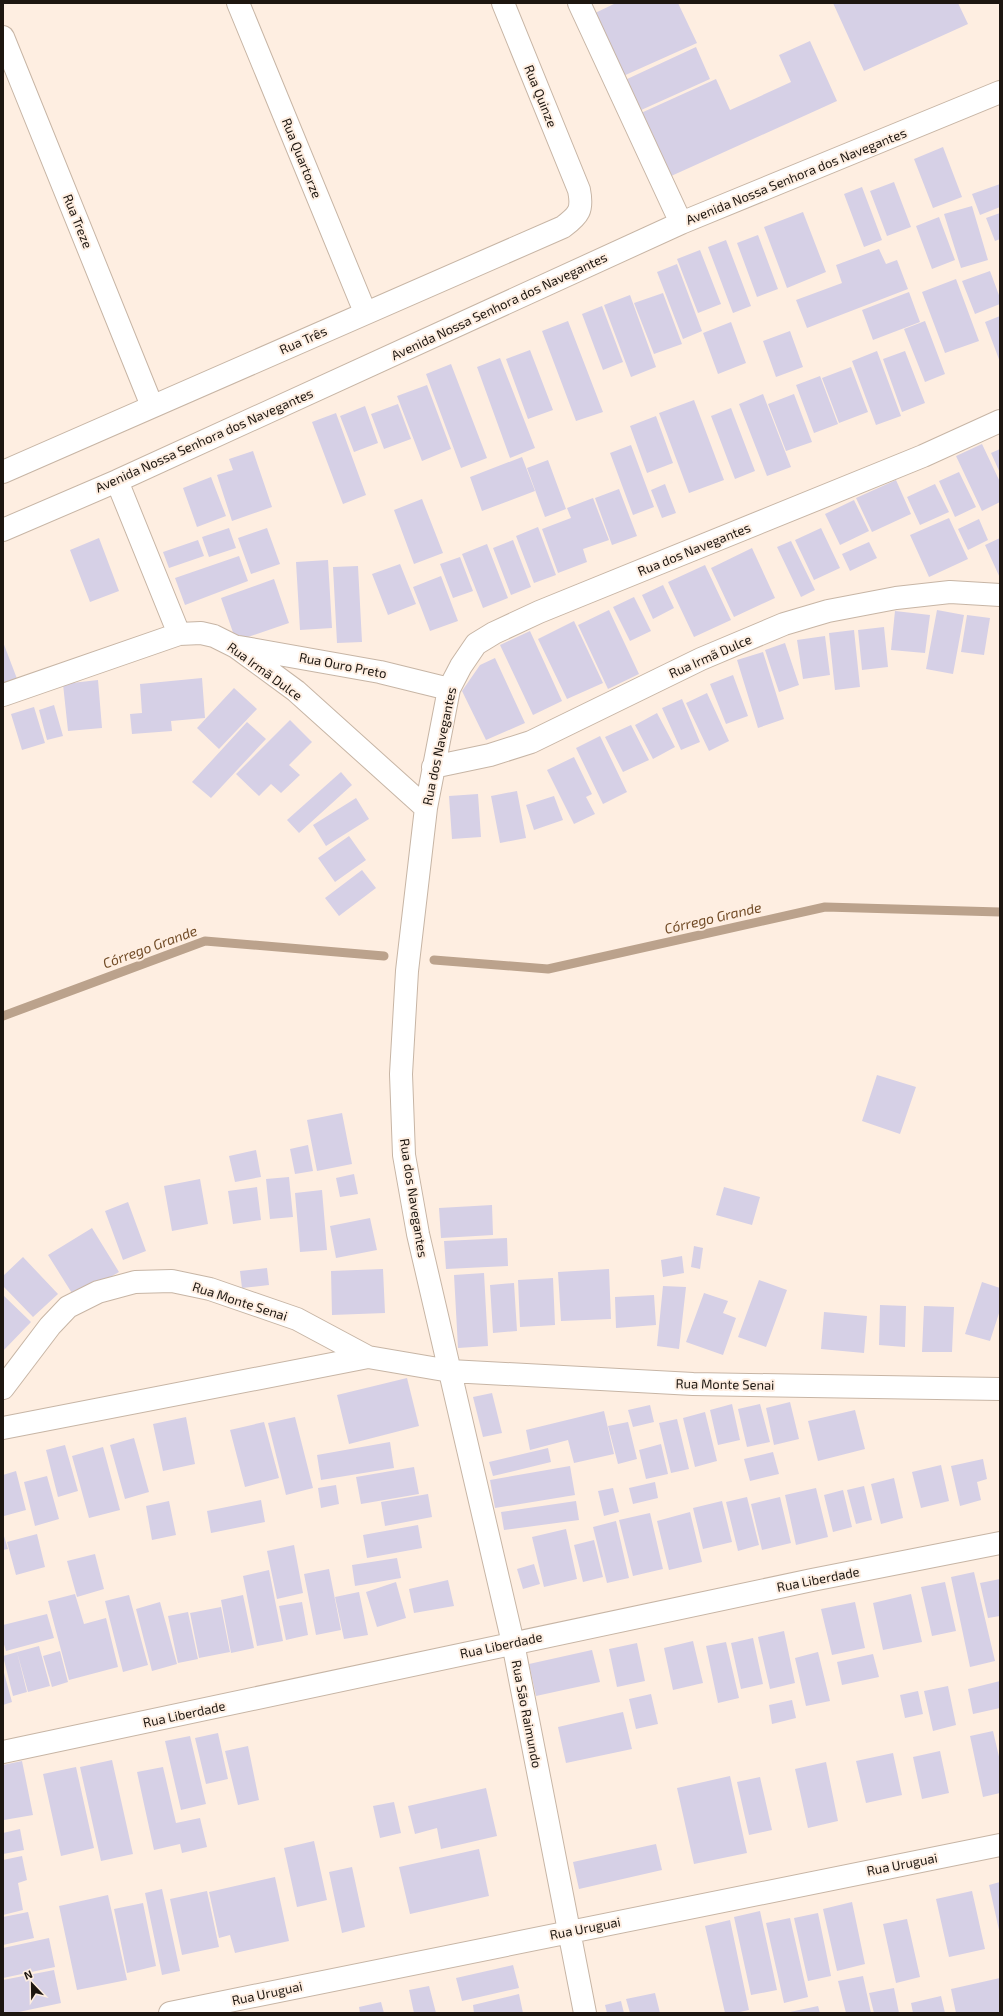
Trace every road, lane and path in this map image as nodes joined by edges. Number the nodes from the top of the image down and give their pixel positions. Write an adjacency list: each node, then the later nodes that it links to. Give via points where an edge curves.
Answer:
1 (238, 3): 8 (street, Rua Quartorze)
2 (503, 3): 6 (street, Rua Quinze)
3 (579, 3): 7 (street)
4 (3, 37): 9 (street, Rua Treze)
5 (1000, 92): 7 (street, Avenida Nossa Senhora dos Navegantes)
6 (579, 190): 8 (street, Rua Três, via 579,213 563,228)
7 (681, 222): 12 (street, Avenida Nossa Senhora dos Navegantes)
8 (365, 312): 9 (street, Rua Três)
9 (152, 406): 11 (street, Rua Três)
10 (1000, 421): 17 (street, Rua dos Navegantes, via 923,456 539,612 494,633 476,644)
11 (3, 472)
12 (117, 481): 13 (street, Avenida Nossa Senhora dos Navegantes); 15 (street)
13 (3, 530)
14 (1000, 595): 19 (street, Rua Irmã Dulce, via 950,592 896,598 828,611 784,624 701,659 531,742 490,755)
15 (179, 634): 16 (street, Rua Irmã Dulce, via 201,633 214,636); 18 (street, Rua Irmã Dulce)
16 (236, 647): 17 (street, Rua Ouro Preto, via 310,658); 20 (street, Rua Irmã Dulce, via 296,691)
17 (449, 689): 19 (street, Rua dos Navegantes)
18 (3, 695)
19 (433, 768): 20 (street, Rua dos Navegantes)
20 (426, 808): 22 (street, Rua dos Navegantes, via 407,971 401,1074 404,1155 418,1234)
21 (368, 1357): 22 (street, Rua Monte Senai); 23 (street, Rua Monte Senai, via 297,1319 210,1289 172,1281 135,1282 98,1292 68,1307 50,1326); 25 (street)
22 (450, 1370): 24 (street, Rua Monte Senai, via 693,1384); 27 (street, Rua São Raimundo)
23 (3, 1388)
24 (1000, 1389)
25 (3, 1428)
26 (1000, 1543): 27 (street, Rua Liberdade)
27 (513, 1643): 28 (street, Rua Liberdade); 30 (street, Rua São Raimundo)
28 (3, 1752)
29 (1000, 1845): 30 (street, Rua Uruguai)
30 (569, 1931): 31 (street, Rua Uruguai); 32 (street, Rua São Raimundo)
31 (170, 2013)
32 (585, 2013)

